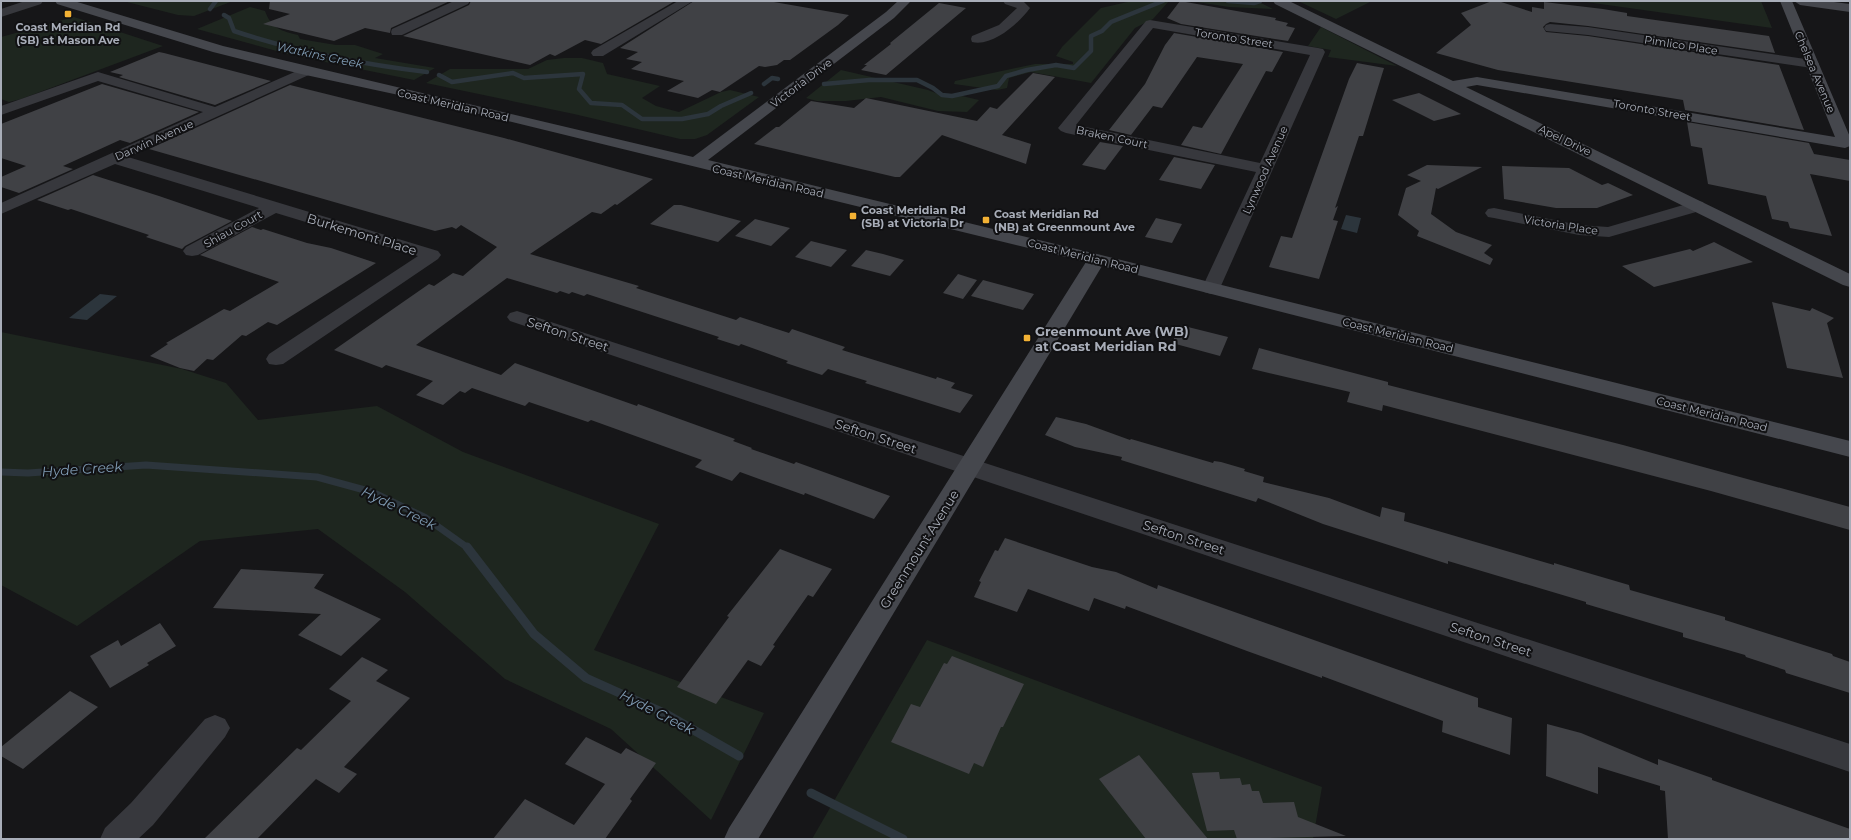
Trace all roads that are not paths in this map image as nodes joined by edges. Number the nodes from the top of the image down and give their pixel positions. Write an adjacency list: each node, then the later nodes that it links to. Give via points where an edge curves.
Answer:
1 (37, 1): 11 (street)
2 (61, 1): 19 (main road, Coast Meridian Road, via 218,49)
3 (464, 1): 14 (street)
4 (688, 1): 17 (street)
5 (905, 1): 25 (main road, Victoria Drive)
6 (1009, 1): 15 (street, via 1024,8 1000,32)
7 (1279, 1): 20 (main road, Apel Drive)
8 (1786, 1): 18 (main road, Chelsea Avenue)
9 (1800, 1): 10 (main road)
10 (1850, 8)
11 (1, 13)
12 (1150, 24): 16 (street, Toronto Street); 26 (street, Braken Court, via 1066,128)
13 (1550, 28): 18 (street, Pimlico Place, via 1588,31)
14 (397, 32)
15 (977, 39)
16 (1318, 52): 26 (street, Lynwood Avenue)
17 (598, 53)
18 (1812, 64): 23 (main road, Chelsea Avenue)
19 (306, 71): 22 (street, Darwin Avenue); 25 (main road, Coast Meridian Road, via 422,96)
20 (1454, 85): 23 (main road, Toronto Street, via 1477,81); 27 (main road, Apel Drive)
21 (1, 112): 22 (street, via 98,76)
22 (217, 112): 24 (street, Darwin Avenue)
23 (1848, 144)
24 (113, 158): 28 (street, Burkemont Place); 29 (street, Darwin Avenue)
25 (695, 163): 32 (main road, Coast Meridian Road)
26 (1265, 169): 34 (street, Lynwood Avenue)
27 (1697, 206): 30 (street, Victoria Place, via 1609,232 1579,230); 33 (main road, Apel Drive)
28 (274, 207): 31 (street, Shiau Court); 36 (street, Burkemont Place, via 432,255)
29 (1, 209)
30 (1494, 213)
31 (192, 251)
32 (1097, 259): 34 (main road, Coast Meridian Road); 38 (main road, Greenmount Avenue)
33 (1850, 281)
34 (1211, 288): 37 (main road, Coast Meridian Road)
35 (517, 317): 38 (street, Sefton Street)
36 (276, 359)
37 (1850, 449)
38 (970, 467): 40 (street, Sefton Street); 42 (main road, Greenmount Avenue)
39 (214, 728): 41 (street, via 142,814)
40 (1850, 758)
41 (116, 839)
42 (740, 839)

